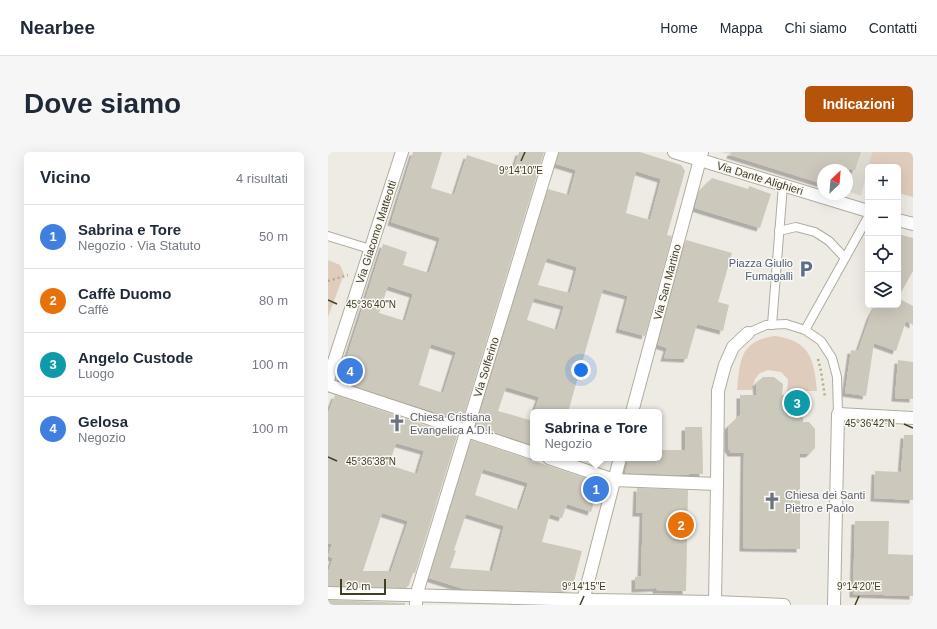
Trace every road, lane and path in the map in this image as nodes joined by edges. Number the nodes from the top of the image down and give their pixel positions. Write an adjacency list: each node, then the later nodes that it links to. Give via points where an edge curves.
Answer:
1 (402, 152): 12 (street, Via Giacomo Matteotti)
2 (552, 152): 25 (street, Via Solferino)
3 (674, 152): 4 (street, Via Dante Alighieri)
4 (701, 156): 5 (street, Via Dante Alighieri); 22 (street, Via San Martino)
5 (783, 185): 6 (street, Via Dante Alighieri); 10 (lane)
6 (865, 209)
7 (901, 221): 9 (street)
8 (865, 222): 13 (lane)
9 (913, 224)
10 (779, 231): 13 (lane, via 796,228 815,232 829,241); 16 (lane)
11 (328, 236): 12 (lane)
12 (370, 250): 14 (street, Via Giacomo Matteotti)
13 (845, 258): 17 (lane)
14 (364, 270): 15 (path); 20 (street, Via Giacomo Matteotti)
15 (328, 281)
16 (772, 325): 17 (lane, via 786,324); 18 (lane)
17 (805, 330): 23 (lane, via 821,341 832,358 837,377)
18 (748, 333): 30 (street, via 733,347 724,365 718,391)
19 (816, 354): 23 (path, via 825,398)
20 (328, 380)
21 (328, 384): 25 (street)
22 (633, 409)
23 (838, 414): 24 (street); 36 (street)
24 (913, 418)
25 (467, 431): 26 (street); 32 (street, Via Solferino)
26 (530, 452)
27 (558, 461): 29 (street)
28 (619, 461): 29 (street)
29 (614, 480): 30 (street); 34 (street)
30 (717, 484): 33 (street)
31 (328, 593): 32 (street)
32 (416, 600): 34 (street)
33 (715, 602): 34 (street); 35 (street)
34 (583, 603)
35 (784, 605)
36 (834, 605)

